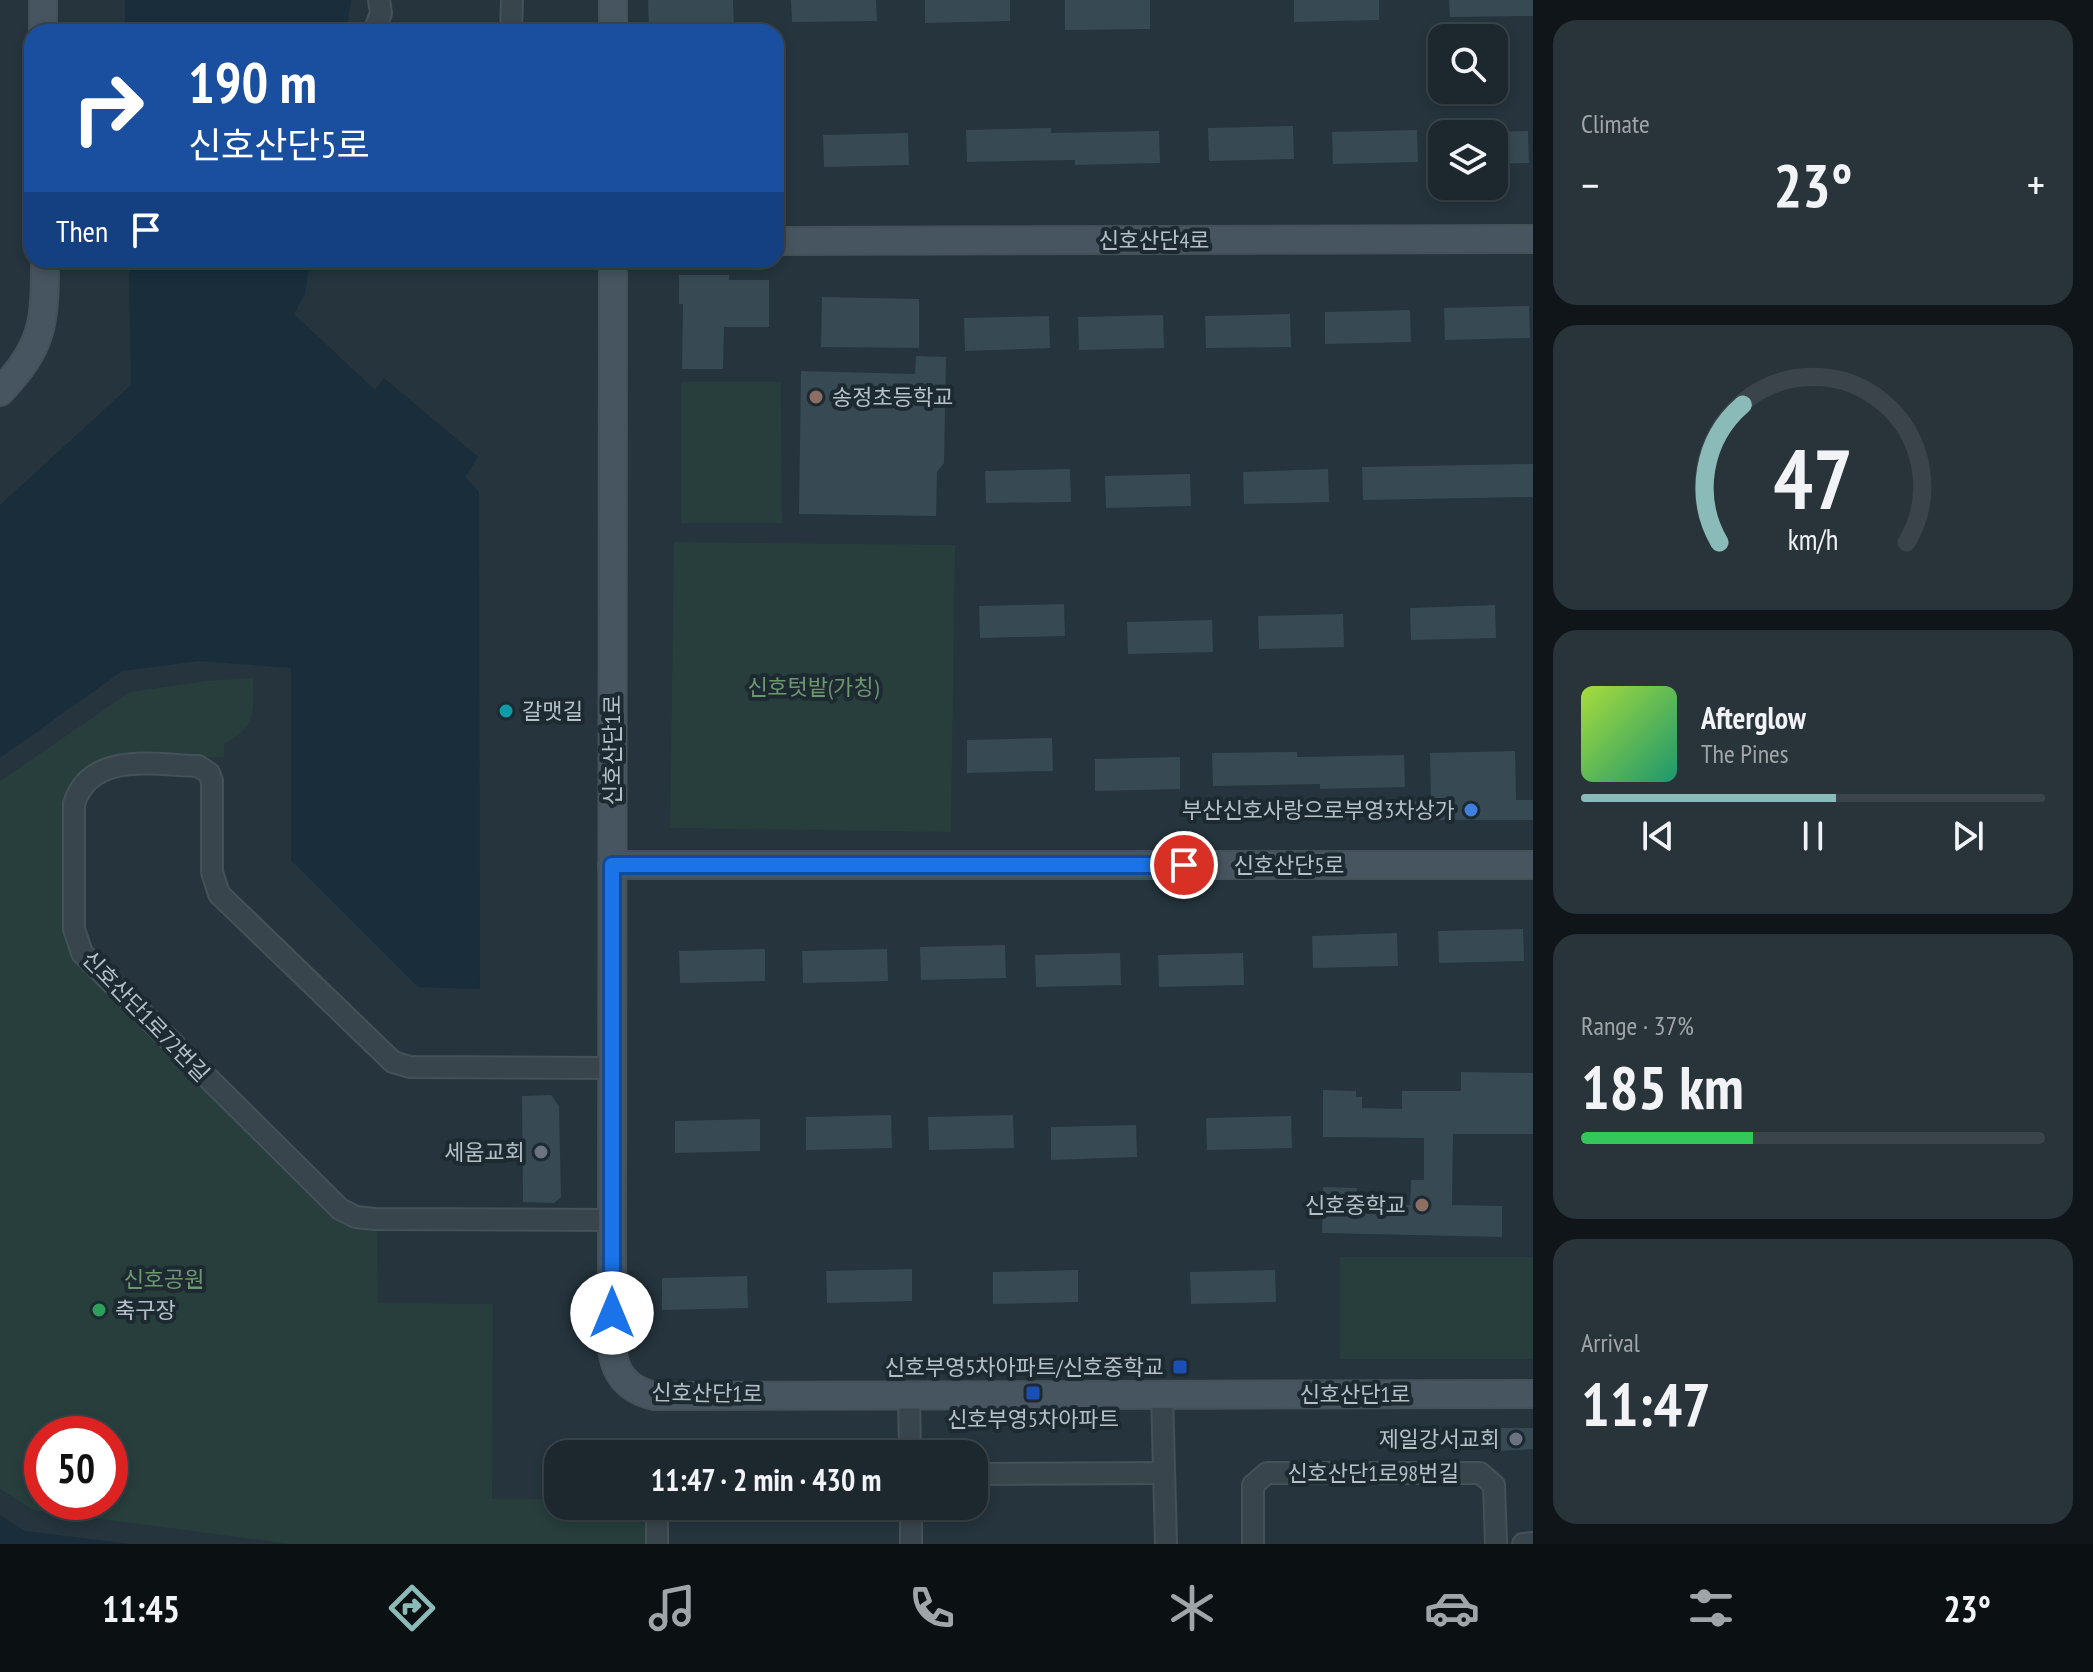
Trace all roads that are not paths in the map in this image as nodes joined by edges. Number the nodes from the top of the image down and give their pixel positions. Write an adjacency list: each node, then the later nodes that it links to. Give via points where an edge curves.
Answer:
1 (43, 0): 5 (main road)
2 (379, 0): 6 (street)
3 (512, 0): 7 (street)
4 (613, 0): 8 (main road)
5 (43, 24)
6 (377, 24)
7 (511, 24)
8 (613, 24)
9 (1533, 239): 10 (main road, 신호산단4로)
10 (784, 241)
11 (45, 268): 13 (main road, via 39,336 28,360)
12 (613, 268): 14 (main road, 신호산단1로)
13 (0, 392)
14 (612, 865): 15 (main road, 신호산단5로); 16 (main road, 신호산단1로)
15 (1533, 865)
16 (612, 1068): 17 (main road, 신호산단1로); 17 (street, 신호산단1로72번길, via 410,1067 393,1062 219,894 212,872 212,781 206,770 119,765 98,770 81,788 74,804 74,929 82,953 340,1209 374,1219)
17 (612, 1220): 18 (main road, 신호산단1로, via 612,1353 622,1379 633,1388 655,1396)
18 (909, 1394): 19 (main road, 신호산단1로); 21 (street)
19 (1162, 1394): 20 (main road, 신호산단1로); 22 (street)
20 (1533, 1394)
21 (910, 1440)
22 (1164, 1473): 23 (street); 29 (street)
23 (988, 1474)
24 (657, 1520): 27 (street)
25 (911, 1520): 28 (street)
26 (1533, 1543): 32 (street)
27 (657, 1544)
28 (911, 1544)
29 (1166, 1544)
30 (1253, 1544): 31 (street, 신호산단1로98번길, via 1253,1485 1267,1473 1480,1473 1494,1485)
31 (1496, 1544)
32 (1523, 1544)

